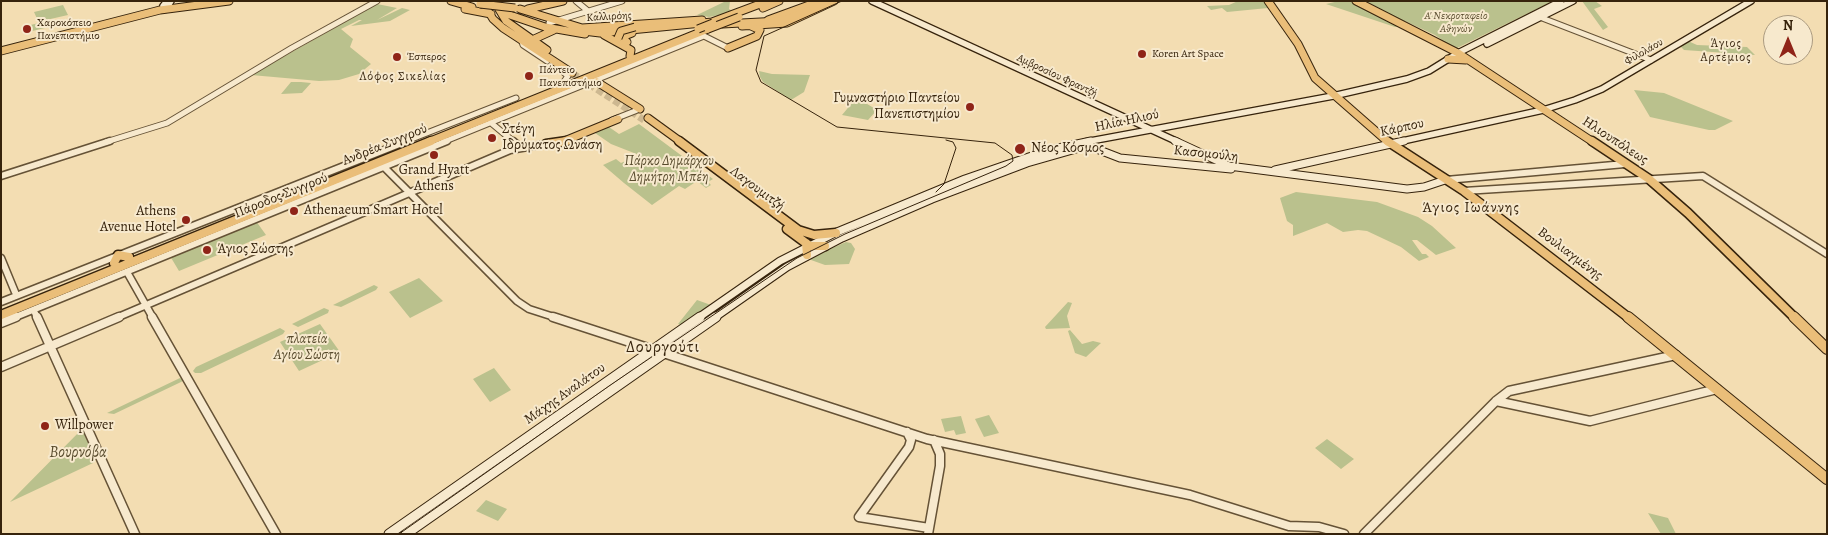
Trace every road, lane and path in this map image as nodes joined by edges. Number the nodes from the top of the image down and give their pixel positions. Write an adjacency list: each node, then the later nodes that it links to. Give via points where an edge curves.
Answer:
1 (204, 1): 23 (main road)
2 (229, 1): 23 (main road)
3 (372, 1): 66 (street)
4 (377, 1): 66 (street, via 174,119)
5 (450, 1): 33 (main road)
6 (464, 1): 26 (main road, bridge)
7 (482, 1): 29 (main road)
8 (494, 1): 46 (main road, via 503,19)
9 (502, 1): 25 (main road); 35 (main road, via 509,10)
10 (563, 1): 26 (main road)
11 (576, 1): 28 (street)
12 (622, 1): 28 (street)
13 (768, 1): 32 (main road)
14 (779, 1): 32 (main road)
15 (834, 1): 24 (main road)
16 (866, 1): 67 (main road, Αμβροσίου Φραντζή)
17 (872, 1): 67 (main road, Αμβροσίου Φραντζή)
18 (1268, 1): 59 (main road, Βουλιαγμένης, via 1298,44 1315,78)
19 (1356, 1): 51 (main road, Ηλιουπόλεως)
20 (1561, 1): 30 (main road)
21 (1573, 1): 31 (main road)
22 (1751, 1): 54 (main road, Φιλολάου)
23 (167, 5): 50 (main road)
24 (818, 5): 32 (main road, via 780,21); 32 (main road, via 811,13 787,23)
25 (532, 8)
26 (520, 9): 35 (main road, Καλλιρόης)
27 (465, 10): 29 (main road)
28 (588, 11): 34 (street)
29 (491, 14): 47 (main road, via 496,22)
30 (1533, 15): 31 (street); 51 (main road)
31 (1540, 17): 51 (main road); 54 (street)
32 (740, 20): 36 (main road); 36 (main road, bridge); 37 (main road); 49 (main road, via 760,32)
33 (530, 21): 35 (main road); 40 (main road, Καλλιρόης)
34 (564, 21): 35 (main road, Καλλιρόης); 39 (main road, Καλλιρόης)
35 (551, 22): 41 (main road)
36 (722, 24): 37 (main road, Ανδρέα Συγγρού, bridge); 43 (main road, Ανδρέα Συγγρού, bridge)
37 (698, 25): 38 (main road, Καλλιρόης); 39 (main road); 41 (main road, via 605,33); 42 (main road, Καλλιρόης); 42 (main road); 44 (main road); 52 (main road, Ανδρέα Συγγρού)
38 (625, 26): 39 (main road, Καλλιρόης); 41 (main road, via 598,31)
39 (588, 28)
40 (556, 30): 45 (main road, Καλλιρόης); 46 (main road)
41 (575, 30)
42 (634, 30): 45 (main road, Καλλιρόης); 48 (main road, via 622,37); 52 (main road, bridge, via 621,31 618,38 633,49)
43 (708, 32): 49 (street); 56 (main road, Ανδρέα Συγγρού)
44 (680, 34)
45 (604, 35): 52 (main road, via 631,50)
46 (532, 40): 47 (main road, via 575,72)
47 (522, 42): 57 (street, via 566,73)
48 (627, 42)
49 (728, 48)
50 (1, 50)
51 (1460, 54): 53 (main road, Ηλία Ηλιού); 55 (main road, Ηλιουπόλεως)
52 (627, 57): 57 (main road, Ανδρέα Συγγρού)
53 (1448, 59): 55 (main road); 59 (main road, Ηλία Ηλιού, via 1414,77)
54 (1651, 60): 61 (main road, Φιλολάου, via 1602,89)
55 (1471, 62): 61 (main road, Ηλιουπόλεως)
56 (601, 77): 57 (main road, Ανδρέα Συγγρού); 58 (street, Πάροδος Συγγρού); 63 (main road)
57 (565, 85): 58 (main road); 62 (main road, Ανδρέα Συγγρού); 92 (main road, Ανδρέα Συγγρού)
58 (583, 86): 65 (street, Πάροδος Συγγρού)
59 (1332, 96): 67 (main road, Ηλία Ηλιού); 71 (main road, Βουλιαγμένης)
60 (516, 98): 93 (street, Πάροδος Συγγρού)
61 (1543, 110): 71 (main road, Κάρπου); 74 (main road, Ηλιουπόλεως)
62 (500, 113): 65 (main road); 68 (main road, Ανδρέα Συγγρού)
63 (644, 114): 70 (street); 73 (street, via 562,145); 81 (main road, Λαγουμιτζή); 89 (main road, Λαγουμιτζή)
64 (618, 119): 70 (main road, via 565,142)
65 (490, 122): 69 (street, Πάροδος Συγγρού); 73 (street)
66 (151, 128): 80 (street)
67 (1147, 131): 72 (main road, Ηλία Ηλιού); 76 (main road, Αμβροσίου Φραντζή); 77 (main road, Αμβροσίου Φραντζή); 87 (main road, Ηλία Ηλιού, via 1049,150 1013,161)
68 (446, 135): 69 (main road); 92 (main road, Ανδρέα Συγγρού)
69 (459, 136): 75 (street, Πάροδος Συγγρού)
70 (546, 144): 73 (street)
71 (1390, 144): 78 (main road, Κάρπου); 83 (main road, Βουλιαγμένης)
72 (1089, 146): 77 (main road, Κασομούλη, via 1120,158); 88 (main road, Ηλία Ηλιού, via 971,183)
73 (520, 147): 86 (street)
74 (1625, 164): 83 (street); 84 (main road, Ηλιουπόλεως)
75 (384, 167): 86 (street); 94 (street, Πάροδος Συγγρού)
76 (1235, 167): 79 (main road, Κασομούλη)
77 (1224, 169): 79 (main road, Κασομούλη)
78 (1287, 170): 79 (main road, Κασομούλη); 82 (main road, Κασομούλη)
79 (1270, 172): 82 (main road, Κασομούλη)
80 (1, 176)
81 (730, 179): 87 (main road, Λαγουμιτζή, via 803,233)
82 (1322, 179): 83 (main road, Κασομούλη, via 1407,189)
83 (1445, 180): 85 (main road, Βουλιαγμένης)
84 (1649, 180): 85 (street); 90 (street, via 1707,178); 103 (main road, Ηλιουπόλεως, via 1688,213)
85 (1464, 191): 106 (main road, Βουλιαγμένης)
86 (409, 193): 97 (street); 104 (street, via 517,301 529,309)
87 (836, 233): 89 (main road, Ηλία Ηλιού)
88 (825, 246): 89 (main road)
89 (808, 248): 104 (main road, Μάχης Αναλάτου, via 748,283); 105 (main road, Μάχης Αναλάτου)
90 (1827, 254)
91 (1, 258): 95 (street)
92 (131, 260): 93 (main road, Ανδρέα Συγγρού); 93 (main road); 94 (main road)
93 (114, 263): 94 (main road); 96 (street, Πάροδος Συγγρού); 98 (main road, Ανδρέα Συγγρού); 100 (main road, Ανδρέα Συγγρού)
94 (127, 272): 97 (street); 101 (street, Πάροδος Συγγρού)
95 (15, 292)
96 (1, 302)
97 (146, 306): 102 (street); 117 (street)
98 (1, 309)
99 (35, 313): 102 (street)
100 (1, 315)
101 (1, 323)
102 (50, 346): 107 (street); 116 (street)
103 (1827, 349)
104 (654, 350): 105 (street); 118 (main road, Μάχης Αναλάτου)
105 (664, 353): 110 (street); 119 (main road, Μάχης Αναλάτου)
106 (1676, 355): 108 (main road, Βουλιαγμένης); 109 (street, via 1514,389)
107 (1, 368)
108 (1716, 388): 109 (street, via 1590,421); 113 (main road, Βουλιαγμένης)
109 (1496, 400): 121 (street)
110 (907, 432): 111 (street); 112 (street, via 911,440)
111 (930, 439): 112 (street); 115 (street, via 940,454 940,466); 120 (street, via 1190,495 1289,526 1320,527)
112 (909, 448): 115 (street, via 859,516)
113 (1822, 471): 114 (main road, Βουλιαγμένης)
114 (1827, 479)
115 (929, 531)
116 (135, 534)
117 (276, 534)
118 (388, 534)
119 (406, 534)
120 (1344, 534)
121 (1364, 534)

